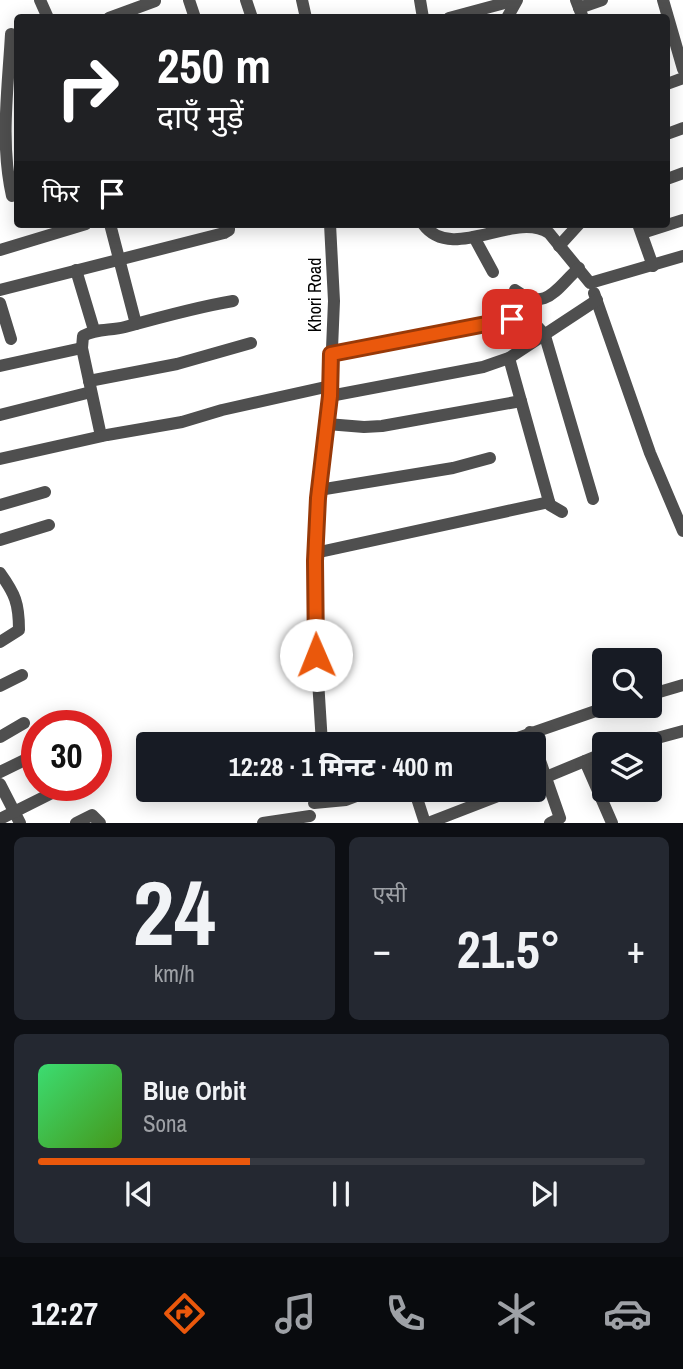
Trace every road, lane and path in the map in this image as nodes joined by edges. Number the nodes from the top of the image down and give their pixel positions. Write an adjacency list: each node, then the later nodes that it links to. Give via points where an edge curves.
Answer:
1 (516, 0): 6 (street)
2 (602, 0): 4 (street)
3 (155, 1): 5 (street)
4 (579, 9)
5 (120, 14)
6 (464, 14)
7 (670, 30): 9 (street)
8 (11, 34): 10 (street)
9 (683, 69)
10 (12, 89): 11 (street, via 5,171)
11 (10, 197)
12 (73, 228): 23 (street)
13 (111, 228): 25 (street)
14 (229, 228): 25 (street)
15 (330, 228): 42 (street, Khori Road)
16 (426, 228): 21 (street, via 443,238)
17 (515, 228): 21 (street)
18 (543, 228): 22 (street)
19 (575, 228): 22 (street)
20 (640, 228): 26 (street)
21 (474, 237): 29 (street)
22 (559, 246): 27 (street)
23 (0, 250)
24 (683, 256): 26 (street)
25 (120, 260): 28 (street); 36 (street)
26 (653, 266): 30 (street)
27 (579, 268): 30 (street); 32 (street, via 555,293 536,301)
28 (76, 270): 31 (street); 37 (street)
29 (493, 272)
30 (590, 283): 33 (street)
31 (0, 290)
32 (514, 290)
33 (597, 300): 38 (street); 60 (street, via 650,453)
34 (233, 301): 36 (street)
35 (0, 303): 39 (street)
36 (136, 324): 37 (street)
37 (94, 330): 41 (street, via 83,337)
38 (545, 336): 42 (street, via 528,318 512,319); 43 (street); 55 (street)
39 (11, 339)
40 (251, 343): 45 (street)
41 (82, 348): 44 (street); 45 (street)
42 (331, 354): 46 (street, Khori Road)
43 (509, 358): 46 (street, via 483,367); 47 (street)
44 (0, 366)
45 (90, 387): 48 (street); 50 (street)
46 (330, 391): 49 (street, Khori Road); 50 (street)
47 (521, 401): 49 (street, via 382,426); 56 (street)
48 (0, 415)
49 (327, 424): 53 (street, Khori Road)
50 (101, 436): 52 (street)
51 (490, 458): 53 (street)
52 (0, 459)
53 (319, 490): 62 (street, Khori Road)
54 (45, 492): 57 (street)
55 (593, 499)
56 (549, 502): 58 (street); 62 (street)
57 (0, 505)
58 (562, 512)
59 (49, 525): 61 (street)
60 (683, 531)
61 (0, 540)
62 (316, 553): 74 (street, Khori Road, via 315,644)
63 (0, 573): 64 (street)
64 (12, 592): 65 (street); 66 (street, via 18,605 19,630)
65 (0, 600)
66 (0, 642)
67 (22, 675): 69 (street)
68 (683, 685): 70 (street)
69 (0, 686)
70 (662, 691)
71 (592, 712): 75 (street)
72 (21, 725): 76 (street)
73 (683, 731): 77 (street)
74 (321, 732)
75 (530, 732)
76 (0, 737)
77 (662, 737)
78 (592, 758): 79 (street)
79 (585, 761): 82 (street); 97 (street)
80 (21, 762): 81 (street)
81 (0, 772)
82 (546, 777)
83 (0, 784): 90 (street)
84 (546, 794): 92 (street)
85 (42, 801): 90 (street)
86 (341, 802): 89 (street)
87 (419, 802): 96 (street)
88 (482, 802): 96 (street)
89 (310, 814): 95 (street)
90 (17, 818): 91 (street)
91 (0, 820)
92 (557, 821)
93 (76, 823): 94 (street, via 92,815)
94 (100, 823)
95 (262, 823)
96 (427, 823)
97 (612, 823)

